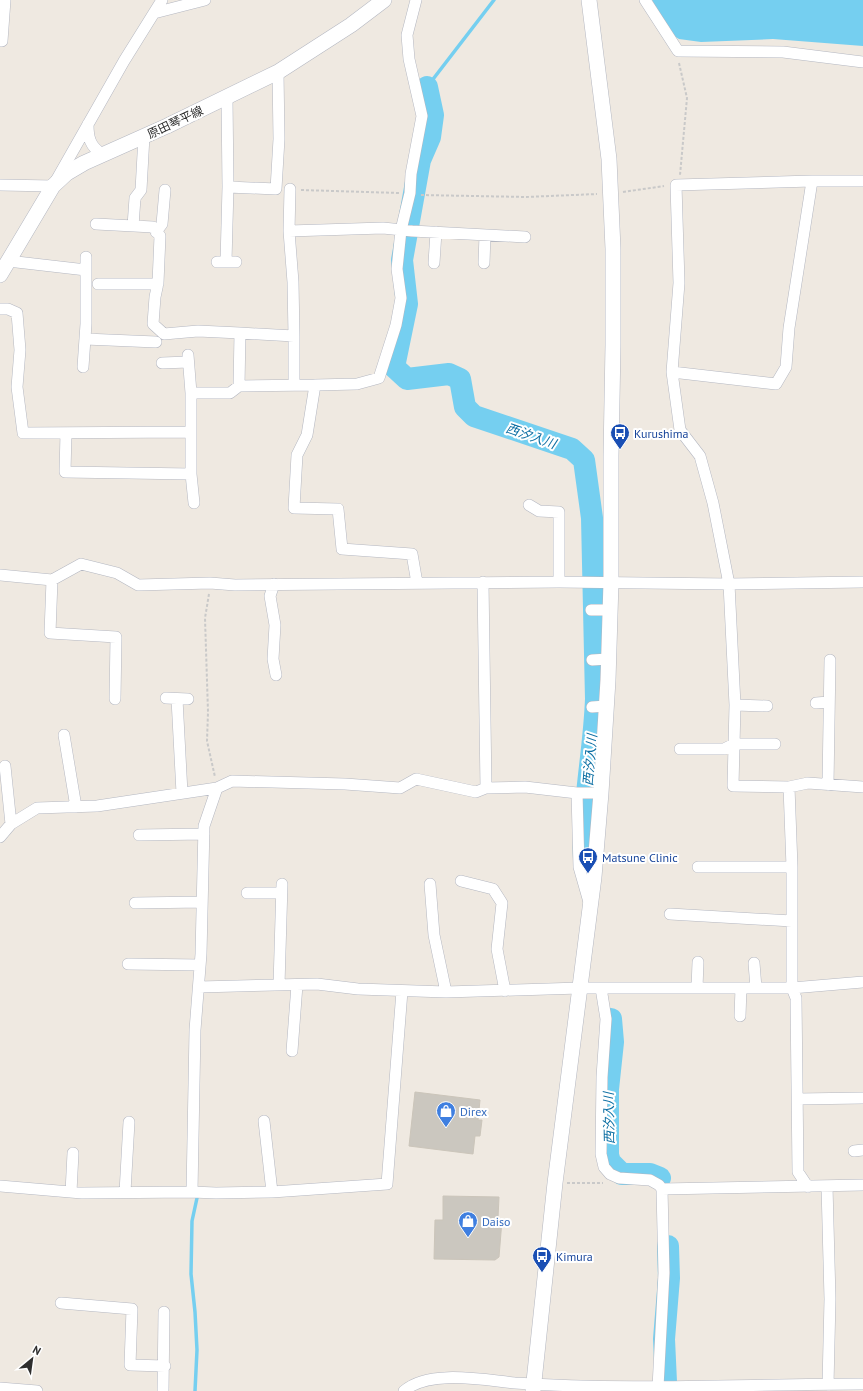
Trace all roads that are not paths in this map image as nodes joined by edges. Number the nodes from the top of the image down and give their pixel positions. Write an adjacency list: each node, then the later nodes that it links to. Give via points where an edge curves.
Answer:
1 (6, 0): 9 (street)
2 (162, 0): 8 (street)
3 (205, 0): 8 (street)
4 (384, 0): 11 (street, 原田琴平線, via 351,25)
5 (416, 0): 26 (street, via 407,35 409,59 422,116 411,174 414,194)
6 (645, 0): 10 (street, via 678,51 783,52)
7 (589, 2): 61 (street, via 609,160 613,249 611,456)
8 (154, 13): 13 (street)
9 (0, 41)
10 (863, 62)
11 (278, 72): 12 (street, 原田琴平線); 20 (street, via 280,139 276,189)
12 (227, 98): 14 (street, 原田琴平線); 20 (street)
13 (88, 124): 15 (street, via 88,135 92,144); 19 (street)
14 (144, 136): 15 (street, 原田琴平線); 24 (street, via 141,190 135,198)
15 (102, 154): 19 (street, 原田琴平線, via 67,173)
16 (812, 181): 17 (street); 47 (street, via 789,328 786,367 776,384); 47 (street, via 676,185 679,283)
17 (863, 181)
18 (0, 185): 19 (street)
19 (53, 186): 32 (street, 原田琴平線)
20 (228, 187): 33 (street)
21 (290, 189): 25 (street)
22 (165, 190): 27 (street, via 162,224)
23 (96, 224): 24 (street)
24 (133, 226): 27 (street, via 152,227)
25 (289, 231): 26 (street, via 383,228); 42 (street)
26 (405, 231): 28 (street); 49 (street, via 397,269 400,304 379,378 357,384)
27 (156, 232): 39 (street, via 160,236)
28 (436, 232): 29 (street); 34 (street)
29 (485, 235): 30 (street); 35 (street)
30 (525, 237)
31 (86, 257): 36 (street)
32 (8, 261): 36 (street); 37 (street, 原田琴平線)
33 (226, 262)
34 (434, 263)
35 (484, 263)
36 (86, 270): 43 (street)
37 (0, 275)
38 (98, 284): 39 (street)
39 (158, 284): 41 (street, via 153,324 164,334 198,331)
40 (0, 309): 53 (street, via 17,313 20,350 17,387 23,433)
41 (240, 333): 42 (street); 50 (street)
42 (294, 336): 48 (street)
43 (85, 339): 44 (street); 46 (street)
44 (156, 342)
45 (162, 363): 51 (street, via 188,359)
46 (83, 367)
47 (672, 372): 65 (street, via 680,430 700,456 714,503)
48 (294, 384): 49 (street); 50 (street)
49 (315, 385): 63 (street, via 307,435 297,455 294,508 338,509 342,549 412,554)
50 (239, 386): 51 (street, via 230,393)
51 (191, 393): 52 (street)
52 (190, 432): 53 (street); 54 (street)
53 (66, 433): 54 (street, via 65,472)
54 (191, 474): 55 (street)
55 (194, 503)
56 (529, 505): 60 (street, via 538,511 559,512)
57 (0, 575): 58 (street)
58 (52, 580): 64 (street, via 81,564 117,573 138,586); 69 (street, via 50,633 116,637)
59 (482, 582): 60 (street); 63 (street); 83 (street)
60 (560, 582): 61 (street)
61 (600, 582): 65 (street); 86 (street)
62 (863, 582): 65 (street)
63 (417, 583): 64 (street)
64 (274, 584): 67 (street, via 270,596 275,625 273,659)
65 (729, 584): 72 (street)
66 (830, 660): 70 (street)
67 (276, 675)
68 (166, 698): 84 (street, via 183,699)
69 (115, 699)
70 (829, 702): 71 (street); 79 (street)
71 (816, 703)
72 (735, 704): 73 (street); 75 (street)
73 (767, 706)
74 (64, 735): 87 (street)
75 (734, 744): 76 (street); 77 (street, via 724,750); 80 (street, via 733,786)
76 (775, 744)
77 (680, 749)
78 (5, 766): 88 (street)
79 (828, 785): 80 (street, via 808,783); 81 (street)
80 (789, 787): 93 (street)
81 (863, 787)
82 (217, 788): 83 (street, via 232,781 400,788 416,779 476,792); 84 (street); 89 (street, via 204,826)
83 (486, 788): 85 (street, via 525,787)
84 (182, 793): 87 (street)
85 (580, 793): 86 (street); 99 (street, via 579,867)
86 (598, 793): 99 (street)
87 (76, 807): 88 (street, via 37,808)
88 (11, 824): 91 (street)
89 (204, 834): 90 (street); 97 (street)
90 (139, 835)
91 (0, 837)
92 (698, 867): 93 (street)
93 (792, 867): 101 (street)
94 (461, 881): 116 (street, via 493,889 502,903 497,949)
95 (430, 884): 118 (street, via 434,935)
96 (247, 893): 107 (street, via 282,889)
97 (202, 902): 98 (street); 105 (street)
98 (135, 903)
99 (591, 906): 110 (street)
100 (670, 914): 101 (street)
101 (792, 921): 115 (street)
102 (698, 962): 112 (street)
103 (754, 963): 114 (street)
104 (128, 964): 105 (street)
105 (200, 965): 109 (street)
106 (863, 982): 115 (street)
107 (280, 985): 108 (street); 109 (street)
108 (297, 985): 117 (street, via 316,984); 120 (street)
109 (199, 987): 133 (street)
110 (580, 988): 111 (street); 116 (street); 142 (street, via 555,1183)
111 (601, 988): 112 (street); 130 (street, via 606,1019 602,1077 601,1154 604,1167 619,1178 650,1180)
112 (697, 988): 113 (street)
113 (740, 988): 114 (street); 119 (street)
114 (756, 988): 115 (street)
115 (792, 988): 122 (street, via 796,998)
116 (505, 991): 118 (street)
117 (402, 992): 118 (street); 134 (street, via 387,1184)
118 (446, 992)
119 (740, 1016)
120 (292, 1051)
121 (863, 1098): 122 (street)
122 (798, 1099): 129 (street, via 798,1172)
123 (264, 1121): 134 (street)
124 (129, 1122): 132 (street)
125 (73, 1153): 131 (street)
126 (0, 1186): 131 (street)
127 (827, 1186): 128 (street); 129 (street); 138 (street, via 830,1299)
128 (863, 1186)
129 (808, 1187): 130 (street)
130 (662, 1189): 140 (street, via 664,1273)
131 (71, 1192): 132 (street)
132 (125, 1192): 133 (street)
133 (192, 1192): 134 (street)
134 (272, 1192)
135 (62, 1303): 137 (street, via 132,1309 130,1365)
136 (164, 1312): 137 (street)
137 (165, 1366): 144 (street)
138 (828, 1384): 139 (street); 140 (street)
139 (863, 1384)
140 (658, 1387): 142 (street)
141 (0, 1388): 143 (street)
142 (533, 1388): 145 (street, via 443,1377 427,1380)
143 (36, 1391)
144 (163, 1391)
145 (404, 1391)

